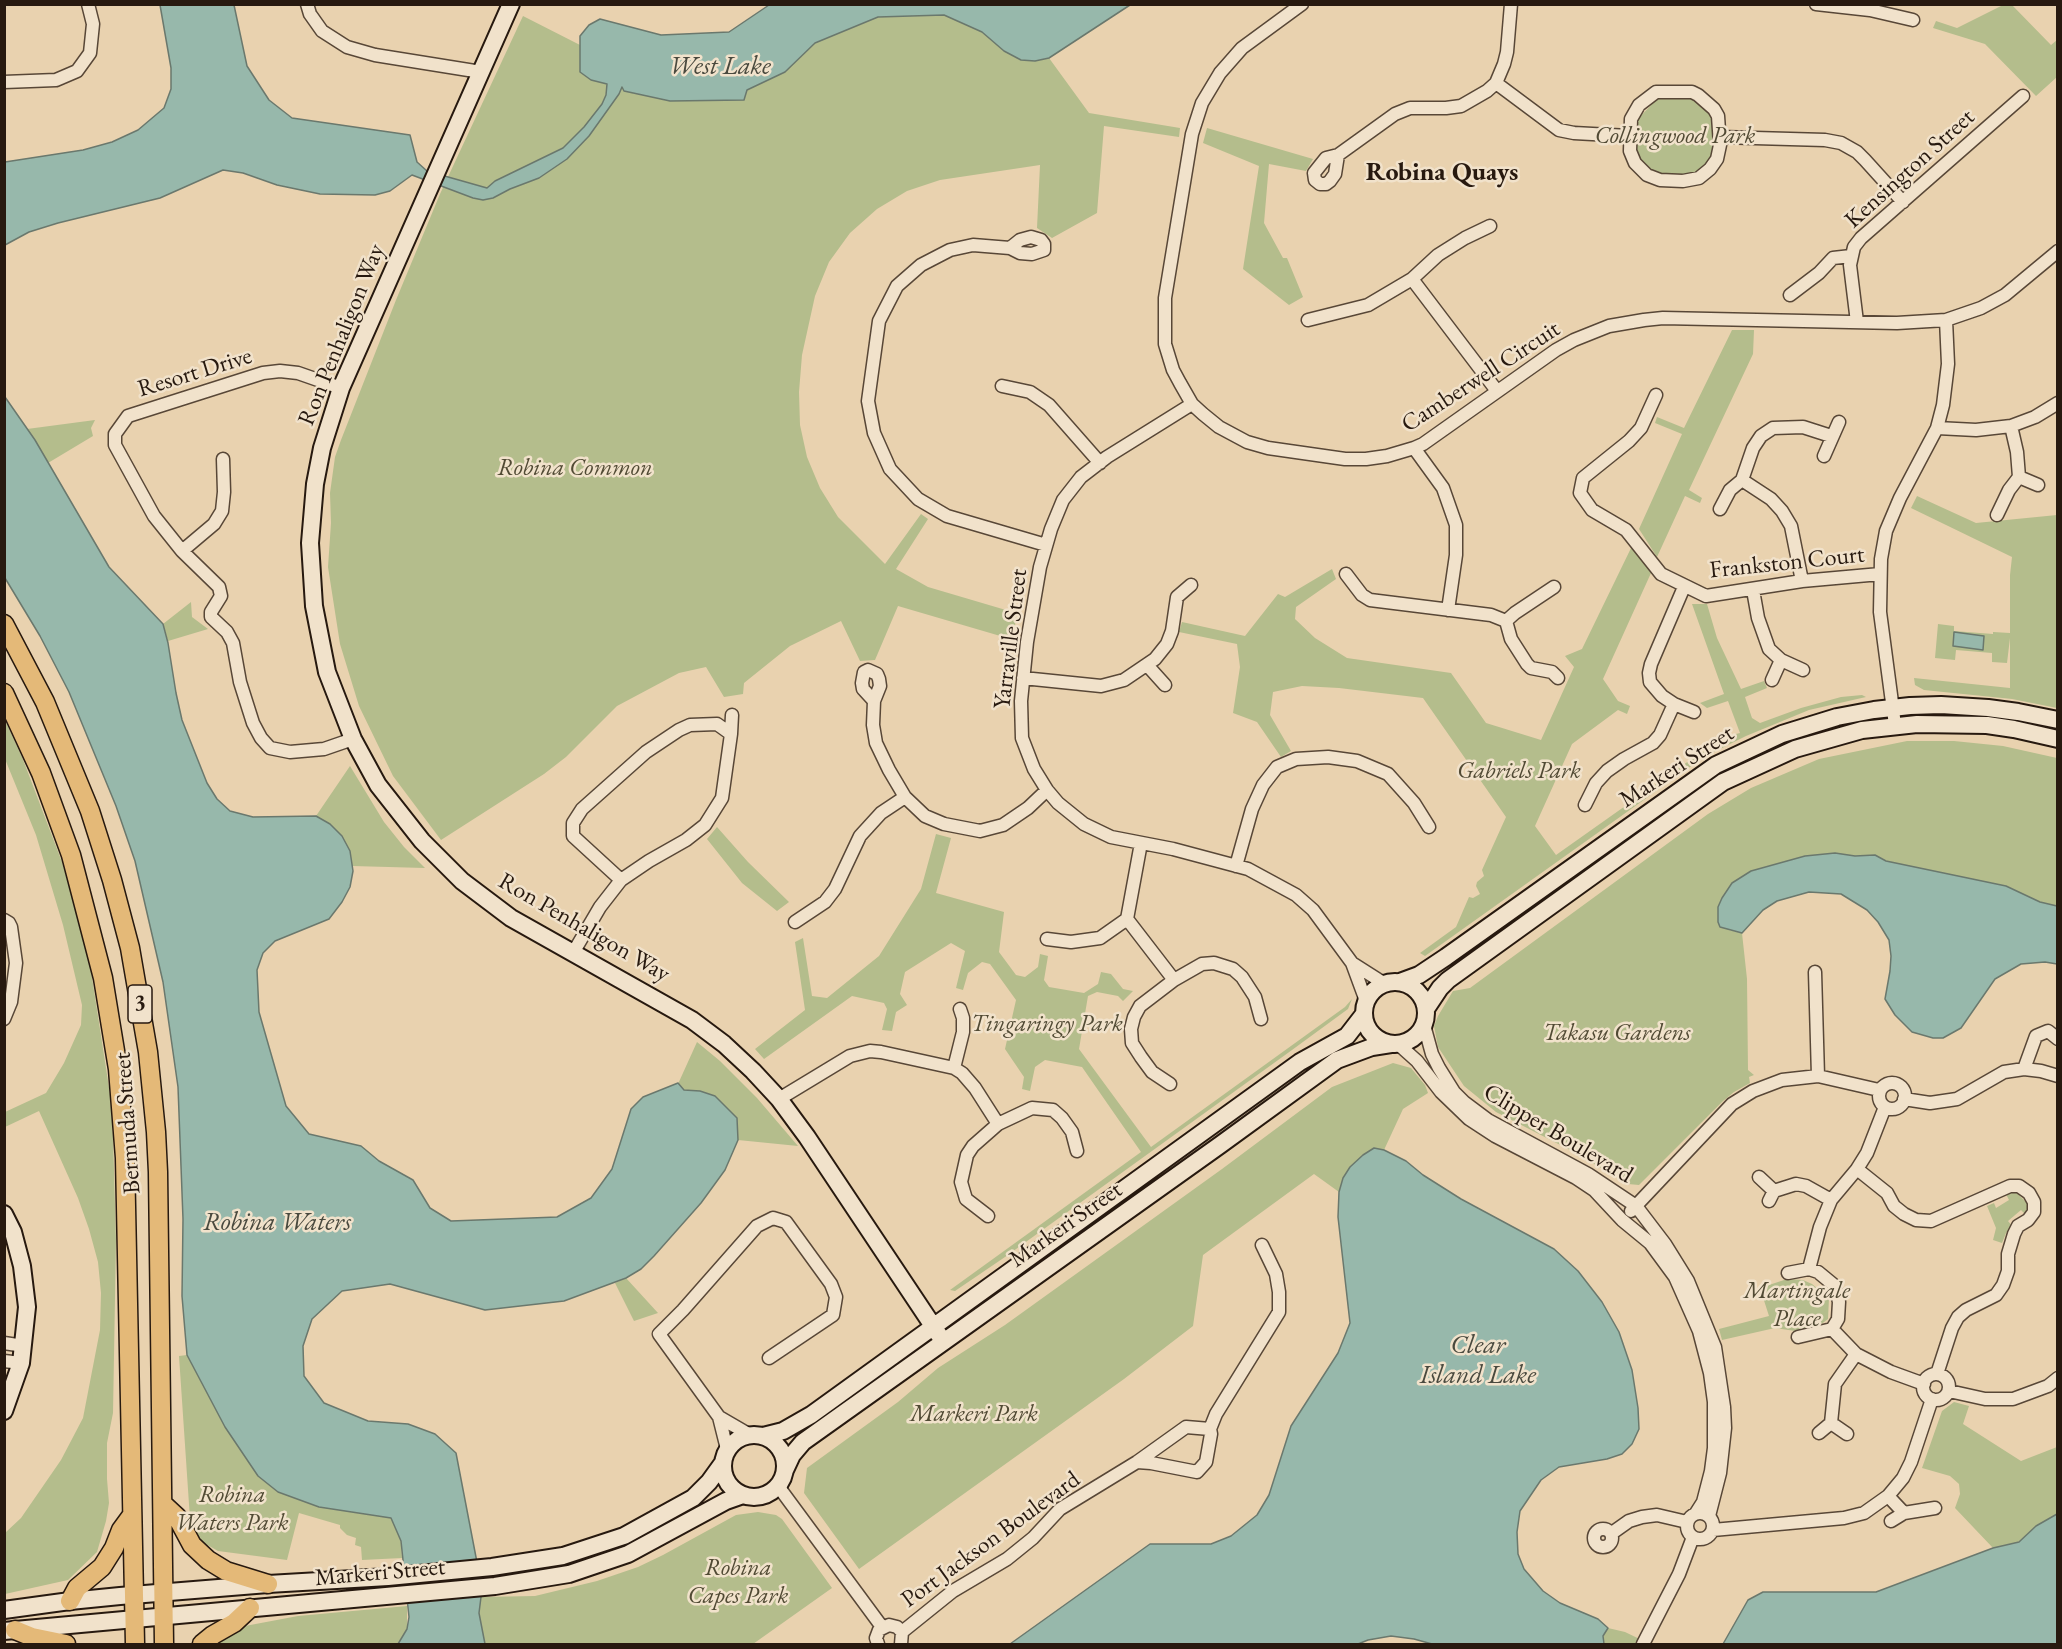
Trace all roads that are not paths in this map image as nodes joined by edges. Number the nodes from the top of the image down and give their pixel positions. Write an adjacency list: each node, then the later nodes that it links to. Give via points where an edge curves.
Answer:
1 (88, 4): 9 (street, via 93,24 90,53 77,71 56,80)
2 (308, 4): 8 (street, via 322,31 347,47)
3 (511, 4): 8 (main road, Ron Penhaligon Way)
4 (1302, 4): 31 (street, Camberwell Circuit, via 1250,41 1231,60 1206,96 1192,131 1165,298 1164,329 1173,370)
5 (1511, 4): 10 (street, via 1507,52)
6 (1816, 4): 7 (street, via 1885,12)
7 (1913, 20)
8 (482, 72): 26 (main road, Ron Penhaligon Way)
9 (4, 82)
10 (1496, 83): 12 (street, via 1559,130); 14 (street, via 1461,106 1410,108 1395,114)
11 (2024, 96): 15 (street, Kensington Street)
12 (1629, 136): 13 (street, via 1632,157 1641,170 1660,180 1683,181 1699,178 1714,165); 13 (street, via 1631,119 1639,105 1656,92 1692,92 1704,98 1718,116)
13 (1720, 137): 15 (street, via 1840,143 1865,160)
14 (1338, 155)
15 (1903, 202): 19 (street, Kensington Street, via 1861,238)
16 (1491, 226): 20 (street, via 1438,255)
17 (1010, 248): 46 (street, via 973,245 950,250 921,265 897,286 879,321 868,401 874,433 890,469 918,499 947,516)
18 (2058, 251): 23 (street, Camberwell Circuit, via 2005,295)
19 (1851, 256): 21 (street, via 1833,258); 24 (street, Kensington Street)
20 (1412, 279): 22 (street, via 1368,305); 27 (street)
21 (1790, 295)
22 (1308, 320)
23 (1946, 320): 24 (street, Camberwell Circuit); 35 (street, via 1948,364)
24 (1857, 322): 27 (street, Camberwell Circuit, via 1644,320 1609,326 1574,340)
25 (1002, 386): 40 (street, via 1030,392 1049,405)
26 (341, 388): 47 (street, Resort Drive, via 298,374 263,373 129,416 115,434 115,445 154,516); 74 (main road, Ron Penhaligon Way, via 315,484 311,573 327,672)
27 (1497, 391): 37 (street, Camberwell Circuit)
28 (1656, 395): 32 (street, Frankston Court)
29 (1637, 403): 32 (street)
30 (2058, 403): 34 (street)
31 (1192, 404): 37 (street, Camberwell Circuit, via 1219,427 1268,448 1366,459); 40 (street, Yarraville Street)
32 (1649, 410): 53 (street, Frankston Court, via 1641,428 1629,441 1583,478 1580,493 1592,510 1626,530 1661,574)
33 (1839, 422): 36 (street)
34 (2011, 426): 35 (street, via 1976,430); 41 (street)
35 (1937, 428): 49 (street, via 1886,531)
36 (1831, 436): 38 (street); 42 (street, via 1803,427 1773,428 1753,448)
37 (1414, 448): 55 (street, via 1443,488 1456,525)
38 (1824, 456)
39 (223, 459): 47 (street, via 222,511 214,524)
40 (1100, 463): 46 (street, Yarraville Street, via 1063,500)
41 (2019, 477): 43 (street); 45 (street)
42 (1742, 480): 44 (street, via 1730,490); 50 (street, via 1771,499 1791,526)
43 (2038, 485)
44 (1720, 509)
45 (1996, 515)
46 (1046, 545): 61 (street, Yarraville Street)
47 (182, 551): 74 (street, via 219,587 221,596 212,617 233,643 253,723 270,748 290,752)
48 (1346, 574): 55 (street, via 1370,600)
49 (1880, 574): 50 (street, Frankston Court); 68 (street, via 1880,612)
50 (1802, 581): 54 (street, Frankston Court)
51 (1191, 585): 59 (street, via 1177,597 1167,644)
52 (1554, 587): 56 (street)
53 (1684, 587): 54 (street, Frankston Court, via 1706,596); 67 (street, via 1649,673 1655,689)
54 (1753, 590): 58 (street, via 1769,649)
55 (1448, 610): 56 (street, via 1491,615)
56 (1506, 621): 62 (street, via 1510,639 1527,664)
57 (4, 624): 149 (main road, Bermuda Street / 3, via 45,702 90,811 118,902 136,980 156,1132)
58 (1781, 660): 60 (street); 63 (street)
59 (1148, 665): 61 (street, via 1124,680 1101,686); 64 (street)
60 (1803, 670)
61 (1023, 678): 76 (street, Yarraville Street, via 1022,738)
62 (1558, 678)
63 (1772, 680)
64 (1165, 685)
65 (4, 693): 153 (main road, Bermuda Street / 3, via 41,773 71,855 112,1027 125,1158)
66 (874, 701): 77 (street, via 876,743)
67 (1674, 704): 69 (street); 78 (street, via 1653,743 1607,771)
68 (1893, 707): 71 (main road, Markeri Street, via 1979,707); 72 (street); 92 (main road, Markeri Street, via 1808,724 1716,765 1446,957 1419,975)
69 (1694, 712)
70 (732, 715): 73 (street)
71 (2058, 720)
72 (1895, 725): 75 (main road, Markeri Street, via 1987,725); 96 (main road, Markeri Street, via 1795,749 1723,782 1448,980)
73 (731, 734): 82 (street, via 722,798 705,825); 82 (street, via 717,724 690,725 679,730 635,761 582,809 573,823 573,836)
74 (353, 739): 87 (main road, Ron Penhaligon Way, via 396,810 441,861 511,918)
75 (2058, 739)
76 (1047, 790): 77 (street, via 1003,825 980,831 925,816); 80 (street, Yarraville Street, via 1084,824 1111,837)
77 (906, 797): 85 (street, via 881,813 860,836 825,902)
78 (1585, 805)
79 (1429, 827): 81 (street, via 1388,774 1358,761 1328,757 1296,759 1277,767 1263,785)
80 (1141, 843): 81 (street, Yarraville Street); 83 (street)
81 (1236, 866): 88 (street, Yarraville Street, via 1296,895 1313,910)
82 (621, 880): 87 (street)
83 (1127, 919): 86 (street, via 1100,938 1071,942); 91 (street)
84 (4, 920): 93 (street, via 11,927 15,956)
85 (795, 922)
86 (1047, 939)
87 (573, 952): 107 (main road, Ron Penhaligon Way, via 692,1020 724,1044)
88 (1353, 963): 92 (street); 94 (street, Yarraville Street)
89 (1815, 972): 103 (street)
90 (4, 977): 93 (street)
91 (1174, 980): 98 (street, via 1202,964 1233,969 1255,996); 105 (street, via 1140,1006 1131,1029 1132,1043 1141,1057 1152,1072)
92 (1392, 983): 94 (main road, via 1373,991); 96 (main road, via 1417,992 1423,1000)
93 (11, 995): 97 (street)
94 (1365, 1008): 100 (main road, via 1369,1031 1383,1042); 122 (main road, Markeri Street, via 1347,1036 1300,1062)
95 (960, 1009): 101 (street, via 963,1032)
96 (1425, 1017): 100 (main road, via 1414,1038); 115 (street, Clipper Boulevard, via 1432,1054 1464,1102)
97 (4, 1019)
98 (1261, 1019)
99 (2058, 1039): 102 (street, via 2048,1031 2036,1036)
100 (1395, 1044): 118 (street, Clipper Boulevard, via 1417,1061 1469,1119 1586,1184); 125 (main road, Markeri Street, via 1372,1047 1337,1060)
101 (954, 1068): 107 (street, via 881,1052 861,1053); 110 (street, via 975,1088)
102 (2024, 1069): 104 (street); 108 (street, via 2004,1072 1957,1099 1930,1103)
103 (1818, 1076): 106 (street); 115 (street, via 1782,1080 1732,1104)
104 (2058, 1076)
105 (1170, 1084)
106 (1879, 1090): 108 (street, via 1888,1083 1897,1083 1904,1090); 109 (street)
107 (779, 1099): 122 (main road, Ron Penhaligon Way)
108 (1904, 1099): 109 (street, via 1897,1108)
109 (1885, 1107): 112 (street)
110 (998, 1124): 111 (street, via 1032,1108 1053,1110 1072,1132); 117 (street, via 967,1155 961,1182 966,1199)
111 (1077, 1151)
112 (1857, 1168): 114 (street); 131 (street, via 1887,1193 1894,1206 1916,1220 1931,1221 2010,1186 2019,1186 2034,1202 2034,1212 2014,1234 2003,1285 1996,1294 1958,1317)
113 (1759, 1177): 114 (street, via 1772,1196 1796,1184)
114 (1831, 1200): 120 (street)
115 (1636, 1206): 118 (street); 154 (street, Clipper Boulevard, via 1688,1281 1715,1347 1725,1428 1720,1473)
116 (4, 1214): 127 (main road, via 22,1266 27,1307)
117 (988, 1216)
118 (1623, 1220): 151 (street, Clipper Boulevard, via 1650,1243 1675,1277 1705,1351 1714,1402 1714,1439 1708,1485)
119 (1262, 1245): 139 (street, via 1276,1274 1278,1312)
120 (1809, 1269): 121 (street); 123 (street, via 1827,1277 1835,1286 1838,1319)
121 (1788, 1273)
122 (933, 1326): 125 (main road, Ron Penhaligon Way); 142 (main road, Markeri Street, via 783,1431)
123 (1832, 1329): 124 (street); 128 (street)
124 (1798, 1336)
125 (943, 1341): 145 (main road, Markeri Street, via 803,1442)
126 (4, 1343): 127 (street)
127 (24, 1346): 130 (main road)
128 (1856, 1354): 133 (street); 138 (street, via 1835,1384)
129 (769, 1358): 137 (street, via 833,1315 836,1297 831,1284 786,1222 773,1218 758,1226 659,1334)
130 (13, 1362): 136 (main road)
131 (1937, 1374): 133 (street, via 1929,1376); 134 (street, via 1947,1379)
132 (2058, 1378): 134 (street, via 2048,1386 2013,1399 1985,1399)
133 (1924, 1384): 135 (street, via 1924,1391)
134 (1949, 1391): 135 (street, via 1941,1399)
135 (1932, 1399): 148 (street, via 1911,1462)
136 (4, 1411)
137 (719, 1418): 142 (street); 143 (street)
138 (1831, 1423): 140 (street); 141 (street)
139 (1210, 1429): 144 (street, Port Jackson Boulevard, via 1186,1427); 144 (street, via 1206,1462 1197,1472)
140 (1819, 1433)
141 (1847, 1434)
142 (756, 1435): 143 (main road, via 733,1442); 145 (main road, via 776,1444 782,1452)
143 (725, 1457): 147 (main road, via 723,1474 734,1490); 160 (main road, Markeri Street, via 693,1498 624,1536 563,1556 388,1577)
144 (1137, 1462): 170 (street, Port Jackson Boulevard, via 1060,1509 1033,1538 1007,1559 953,1591)
145 (785, 1470): 146 (main road)
146 (778, 1486): 147 (main road, via 762,1496); 168 (street, Port Jackson Boulevard)
147 (743, 1495): 164 (main road, Markeri Street, via 628,1554 569,1574 495,1587)
148 (1888, 1496): 152 (street); 157 (street, via 1864,1513 1845,1518)
149 (162, 1504): 160 (main road, via 177,1516 192,1545 208,1560 226,1571); 161 (main road, Bermuda Street / 3)
150 (1935, 1508): 152 (street)
151 (1696, 1513): 154 (street); 156 (street)
152 (1904, 1513): 155 (street)
153 (132, 1515): 162 (main road, Bermuda Street / 3); 163 (main road, via 102,1567 77,1588)
154 (1709, 1516): 157 (street)
155 (1892, 1521)
156 (1687, 1522): 158 (street, via 1656,1515 1642,1517); 159 (street)
157 (1713, 1530): 159 (street, via 1705,1538)
158 (1612, 1533)
159 (1693, 1537): 176 (street)
160 (268, 1584): 161 (main road, Markeri Street)
161 (164, 1593): 162 (main road, Markeri Street); 166 (main road, Bermuda Street / 3)
162 (134, 1595): 163 (main road, Markeri Street); 167 (main road, Bermuda Street / 3)
163 (70, 1600): 165 (main road, Markeri Street)
164 (250, 1608): 166 (main road, Markeri Street); 174 (main road)
165 (4, 1610)
166 (164, 1617): 167 (main road, Markeri Street); 173 (main road, Bermuda Street / 3)
167 (134, 1620): 169 (main road, Markeri Street); 172 (main road, Bermuda Street / 3)
168 (882, 1627): 170 (street, via 893,1625); 175 (street, via 877,1634)
169 (10, 1631): 171 (main road)
170 (901, 1638)
171 (66, 1644)
172 (135, 1644)
173 (164, 1644)
174 (202, 1644)
175 (878, 1644)
176 (1643, 1644)

